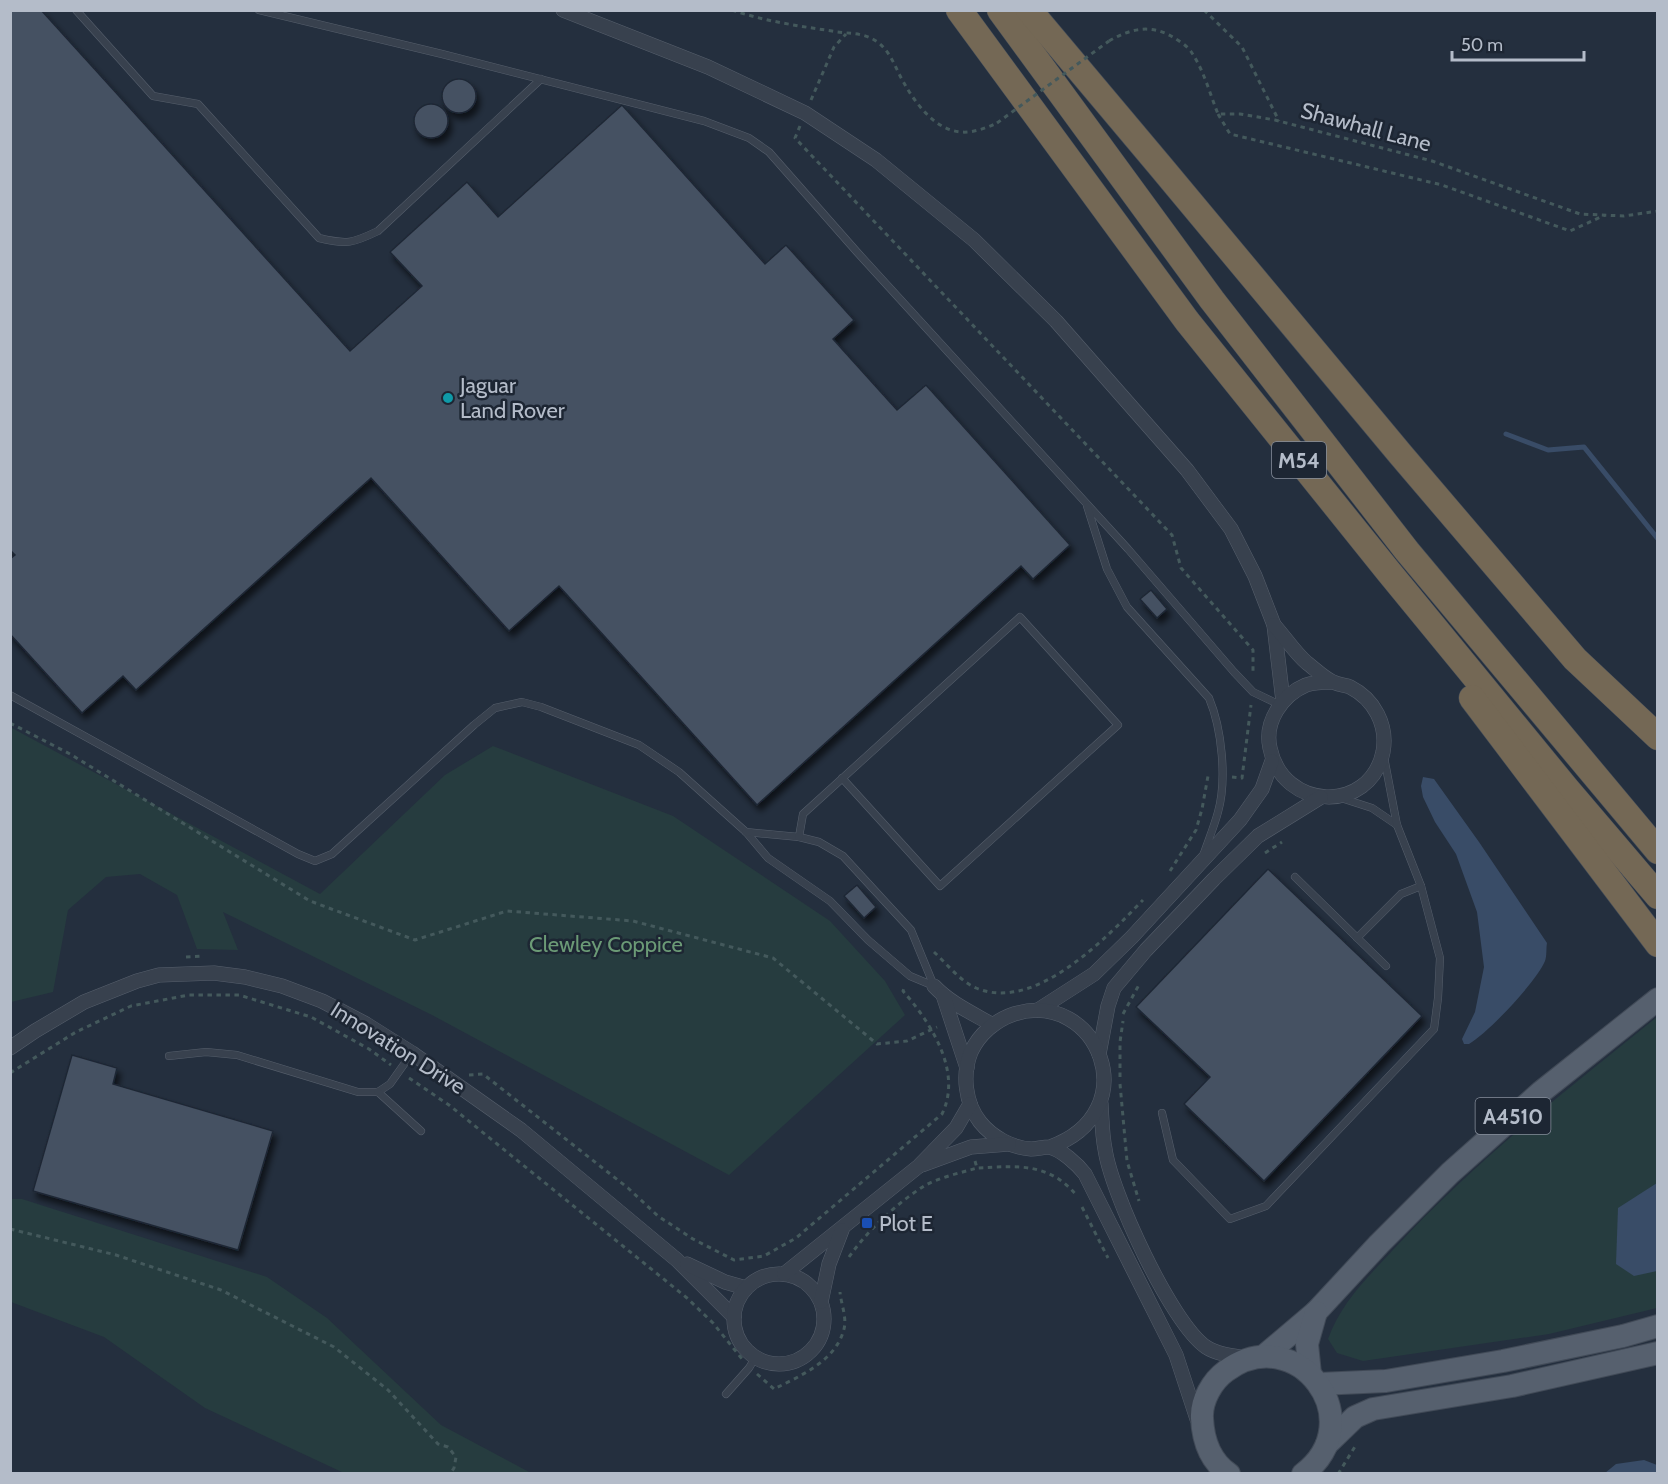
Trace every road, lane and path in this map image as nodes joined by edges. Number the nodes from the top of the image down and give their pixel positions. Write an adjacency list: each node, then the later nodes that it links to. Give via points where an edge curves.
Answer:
1 (76, 10): 10 (lane, via 153,96 198,104 319,238 340,243 357,241 378,231)
2 (259, 10): 10 (lane)
3 (563, 10): 11 (street, via 708,67)
4 (732, 10): 9 (path, via 756,19)
5 (959, 10): 17 (highway, M54, via 1187,321)
6 (1000, 10): 35 (highway, M54, via 1212,300 1407,551)
7 (1029, 10): 24 (highway, via 1575,659)
8 (1204, 10): 13 (path, via 1242,47)
9 (846, 34): 11 (path, via 834,47); 12 (path, bridge, via 863,34 876,41 888,52 905,84 934,122 962,132 997,123 1109,41 1143,28 1159,30 1192,52)
10 (541, 79): 16 (lane, via 704,121 749,138 769,152)
11 (805, 113): 18 (street, via 876,160 974,240 1056,321 1187,470 1231,529); 20 (path, via 795,138 1172,536 1181,568 1253,650)
12 (1218, 114): 13 (path, Shawhall Lane); 15 (path, via 1230,134 1442,185 1570,231)
13 (1279, 121): 15 (path, Shawhall Lane, via 1432,161 1580,214)
14 (1658, 211): 15 (path, Shawhall Lane)
15 (1606, 215)
16 (1086, 502): 20 (lane); 27 (lane, via 1107,569 1127,607 1209,698 1221,747)
17 (1388, 571): 41 (highway, M54); 45 (highway, via 1481,712)
18 (1274, 625): 19 (street, via 1305,662); 22 (street)
19 (1333, 682): 22 (street, via 1306,685); 25 (street, via 1362,694 1373,706 1381,720)
20 (1253, 692): 22 (lane); 27 (path, via 1242,778)
21 (10, 695): 33 (lane, via 315,861 332,854 495,708 522,702 639,745 679,772)
22 (1282, 703): 26 (street, via 1271,722 1268,742)
23 (10, 723): 58 (path, via 70,754 310,901 415,940 507,911 633,921 774,958 877,1044 907,1041)
24 (1658, 737)
25 (1383, 752): 30 (street, via 1366,781); 32 (lane)
26 (1272, 761): 29 (street, via 1292,786); 37 (street, via 1262,789)
27 (1222, 777): 37 (lane, via 1219,811); 38 (path, via 1208,776 1196,830)
28 (842, 778): 28 (lane, via 1020,617 1118,725 940,886); 34 (lane, via 802,814)
29 (1321, 797): 30 (street); 31 (street)
30 (1336, 797): 32 (lane, via 1372,808)
31 (1285, 819): 36 (path, via 1294,833); 61 (street, via 1258,836 1214,879 1114,988)
32 (1397, 825): 40 (lane)
33 (746, 832): 34 (lane); 49 (lane, via 768,858 830,901)
34 (799, 837): 43 (lane, via 819,842 843,856)
35 (1658, 851)
36 (1265, 853)
37 (1200, 864): 55 (street, via 1094,974)
38 (1168, 874)
39 (1295, 877): 44 (lane)
40 (1421, 886): 44 (lane, via 1401,894); 70 (lane, via 1440,958 1434,1029 1266,1206 1230,1219 1173,1160)
41 (1658, 896)
42 (1144, 898): 51 (path, via 1106,938 1047,980 1013,993)
43 (911, 930): 51 (path); 52 (lane)
44 (1357, 938): 48 (lane)
45 (1658, 944)
46 (186, 957): 47 (path)
47 (208, 957)
48 (1386, 966)
49 (909, 976): 52 (lane); 58 (path, via 903,991)
50 (1145, 978): 79 (path, via 1124,1012 1120,1042 1127,1161)
51 (975, 987): 54 (path)
52 (939, 991): 54 (street); 56 (street)
53 (1657, 999): 89 (main road, A4510, via 1541,1092 1450,1173)
54 (963, 1008): 57 (street)
55 (1038, 1010): 57 (street, via 1006,1016); 61 (street, via 1054,1013 1081,1028)
56 (950, 1019): 58 (path); 63 (street)
57 (993, 1025): 63 (street, via 976,1044)
58 (932, 1030): 71 (path, via 948,1076 949,1095)
59 (10, 1048): 60 (street, Innovation Drive, via 84,1002 137,981 159,975 214,973 282,986 322,1001)
60 (412, 1053): 65 (lane); 82 (street, Innovation Drive, via 521,1130)
61 (1099, 1054): 68 (street, via 1104,1069)
62 (169, 1056): 67 (lane, via 206,1052 237,1055 358,1092)
63 (967, 1068): 69 (street)
64 (461, 1069): 71 (path, via 470,1075 483,1074 658,1216 734,1260 764,1256 796,1238)
65 (399, 1072): 66 (path, via 369,1049 311,1017 239,995 189,995 131,1006 75,1032); 67 (lane); 94 (path, via 449,1105 687,1298)
66 (10, 1073)
67 (378, 1092): 73 (lane)
68 (1101, 1101): 76 (street, via 1082,1131); 93 (street, via 1105,1150 1122,1206 1187,1329 1206,1347)
69 (970, 1104): 72 (street); 74 (street, via 979,1121)
70 (1162, 1113)
71 (942, 1114): 72 (path)
72 (956, 1128): 77 (street)
73 (421, 1131)
74 (1009, 1144): 75 (street); 76 (street, via 1029,1149)
75 (971, 1147): 77 (street); 78 (path)
76 (1050, 1147): 97 (street, via 1076,1163 1095,1192 1176,1355)
77 (919, 1166): 81 (street)
78 (977, 1168): 83 (path, via 925,1186 867,1234); 84 (path, via 1047,1171 1062,1181 1077,1195)
79 (1140, 1202)
80 (10, 1229): 99 (path, via 116,1255 221,1290 334,1347 388,1390 438,1444 448,1448 456,1457)
81 (842, 1230): 85 (street); 88 (street, via 829,1263)
82 (678, 1260): 86 (street, Innovation Drive); 90 (street, Innovation Drive)
83 (845, 1263)
84 (1110, 1263)
85 (784, 1274): 86 (street, via 757,1279); 88 (street, via 806,1283)
86 (746, 1288): 90 (street)
87 (840, 1288): 94 (path, via 844,1329 823,1362 774,1389)
88 (821, 1302): 94 (street, via 823,1330 809,1354 783,1365)
89 (1316, 1312): 93 (main road, A4510); 95 (main road, A4510, via 1307,1344)
90 (734, 1317): 94 (street, via 736,1333)
91 (1658, 1326): 95 (main road, via 1503,1361 1386,1381)
92 (1658, 1353): 98 (main road, via 1512,1386 1373,1409 1355,1417)
93 (1257, 1357): 95 (main road, via 1289,1361); 97 (main road, A4510, via 1236,1364 1219,1376 1207,1394 1202,1414)
94 (752, 1363): 96 (lane)
95 (1315, 1379): 98 (main road, A4510, via 1329,1407)
96 (726, 1394)
97 (1203, 1435): 100 (main road, A4510, via 1210,1454)
98 (1328, 1444): 101 (main road)
99 (450, 1473)
100 (1229, 1473)
101 (1303, 1473)

